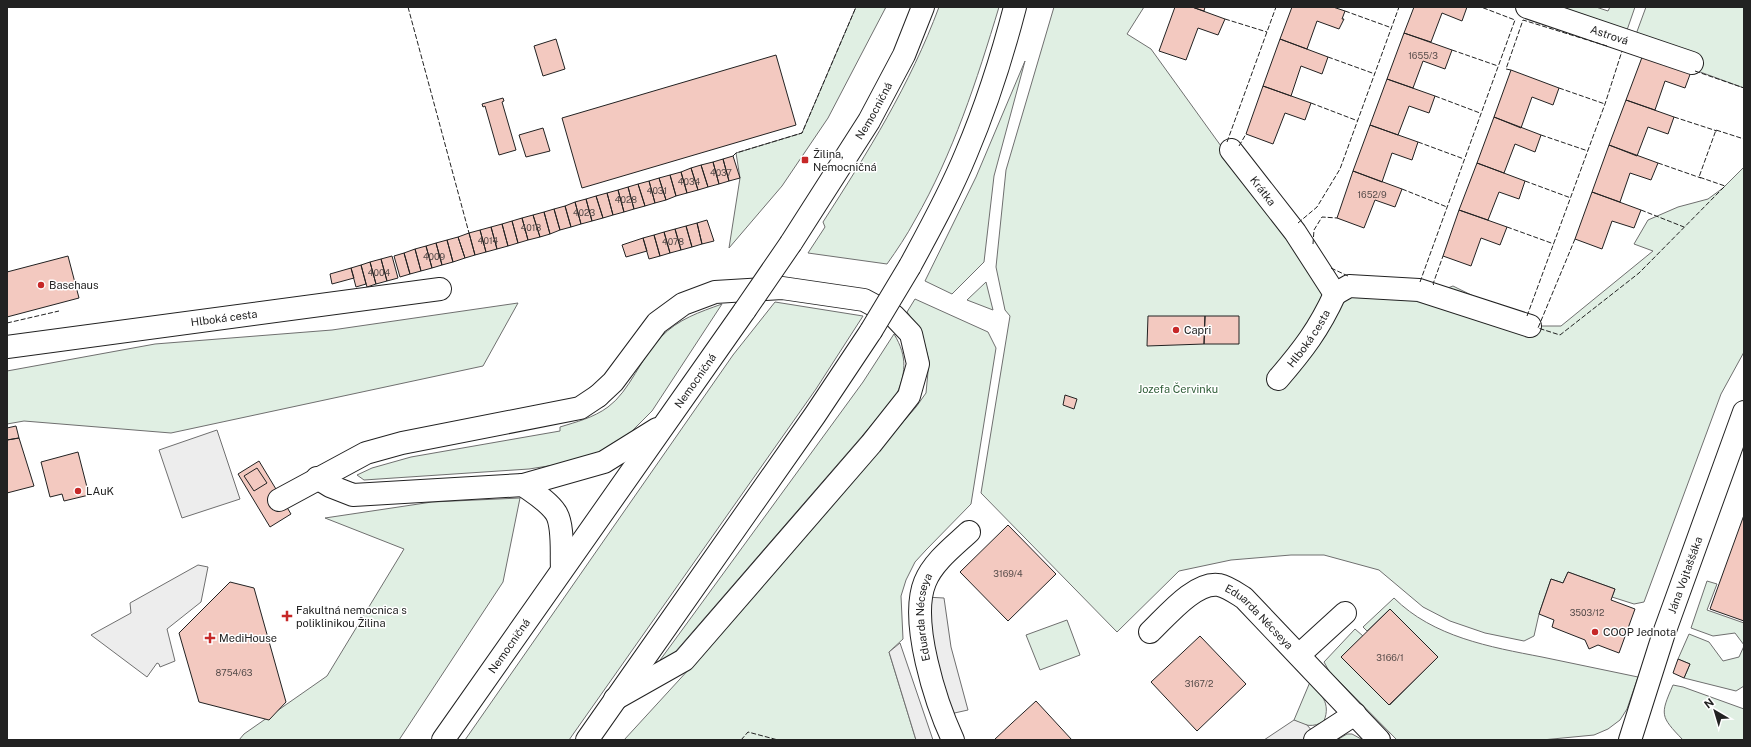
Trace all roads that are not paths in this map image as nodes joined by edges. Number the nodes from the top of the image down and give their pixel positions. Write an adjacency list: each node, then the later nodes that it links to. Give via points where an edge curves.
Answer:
1 (923, 7): 12 (main road, Nemocničná, bridge, via 904,55 869,121 791,243)
2 (1015, 7): 21 (main road, bridge, via 988,100 966,155 940,212 910,266 871,331 815,415)
3 (1527, 7): 4 (main road, Astrová)
4 (1692, 63)
5 (1232, 150): 7 (main road, Krátka, via 1295,232)
6 (440, 289): 9 (main road, Hlboká cesta)
7 (1335, 294): 8 (main road, via 1349,286 1419,290); 10 (main road, Hlboká cesta, via 1308,344)
8 (1530, 326)
9 (7, 347)
10 (1278, 379)
11 (1744, 412): 28 (main road, Jána Vojtaššáka, via 1663,636)
12 (665, 423): 14 (main road, via 604,462); 17 (main road, Nemocničná)
13 (317, 478): 14 (main road, via 353,495); 15 (main road); 21 (main road, via 366,453 402,442 580,408 613,382 657,323 683,304 715,292 782,288 864,300 894,316 911,334 918,364 909,396 871,444 684,660)
14 (523, 485): 17 (main road, via 542,498 557,514 561,533)
15 (279, 500)
16 (969, 532): 25 (main road, Eduarda Nécseya, via 925,580 920,598 926,657 933,685)
17 (562, 569): 23 (main road, Nemocničná)
18 (1345, 613): 20 (main road)
19 (1150, 632): 20 (main road, Eduarda Nécseya, via 1193,592 1218,585 1244,598)
20 (1299, 655): 22 (main road, Eduarda Nécseya)
21 (615, 699): 24 (main road)
22 (1355, 714): 26 (main road); 27 (main road, Eduarda Nécseya)
23 (443, 740)
24 (587, 740)
25 (953, 740)
26 (1315, 740)
27 (1379, 740)
28 (1630, 740)

